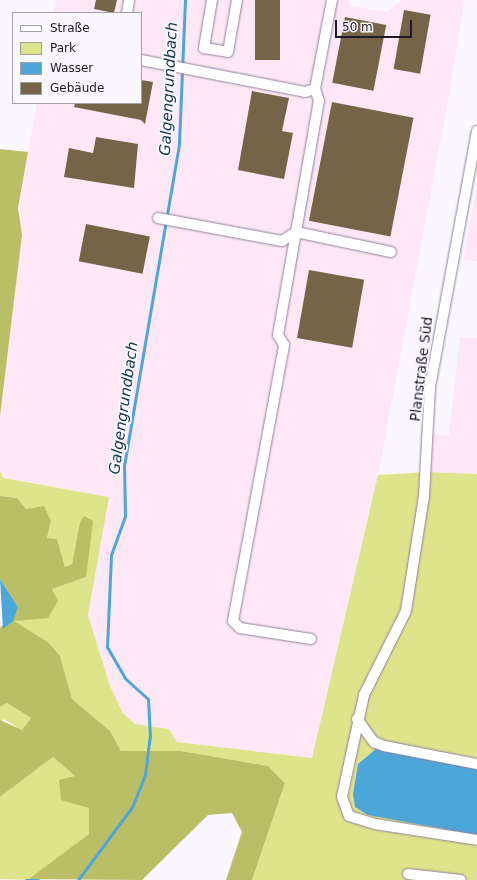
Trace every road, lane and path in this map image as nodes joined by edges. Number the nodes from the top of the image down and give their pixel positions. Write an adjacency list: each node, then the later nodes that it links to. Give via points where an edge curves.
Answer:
1 (129, 0): 5 (street)
2 (212, 0): 3 (street, via 204,48 228,52)
3 (237, 0)
4 (332, 0): 7 (street)
5 (126, 12)
6 (142, 60): 7 (street, via 305,92)
7 (315, 89): 10 (street, via 319,101)
8 (477, 131): 13 (street, Planstraße Süd, via 430,388 424,496 406,611 364,695)
9 (158, 218): 10 (street, via 282,241)
10 (296, 232): 11 (street); 12 (street, via 278,335 284,345 233,621 240,628)
11 (391, 252)
12 (311, 639)
13 (357, 719): 14 (street, via 374,742 384,746); 15 (street, Planstraße Süd, via 342,796 349,816 375,824)
14 (477, 764)
15 (477, 840)
16 (408, 874): 17 (street)
17 (461, 880)

